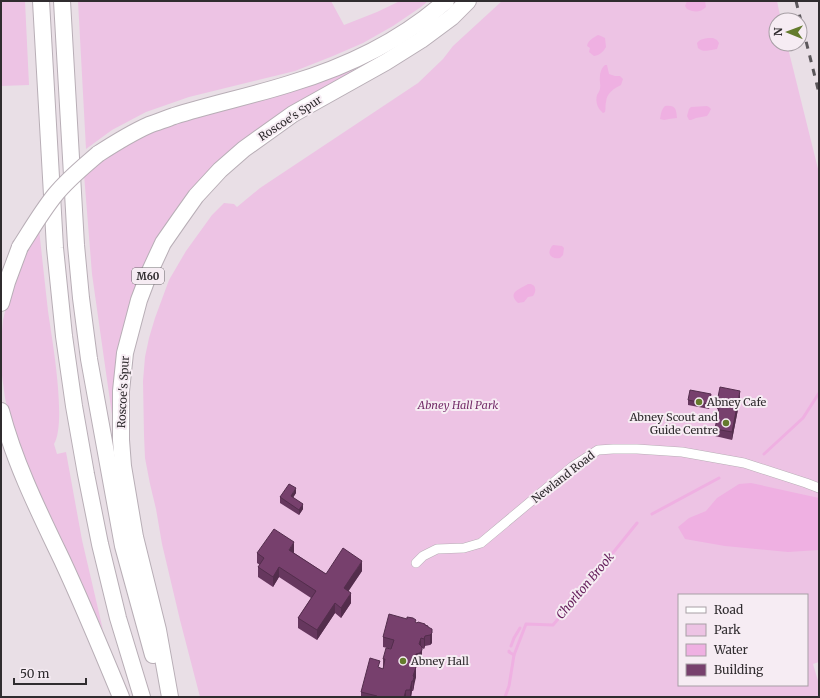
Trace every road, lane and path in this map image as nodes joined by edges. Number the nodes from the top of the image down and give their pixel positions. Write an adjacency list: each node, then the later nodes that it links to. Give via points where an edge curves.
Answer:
1 (41, 1): 10 (highway, via 55,248 64,336 100,544 118,618)
2 (62, 1): 11 (highway, via 76,245 89,359 123,546)
3 (446, 1): 5 (highway, bridge, via 398,37 342,65 289,84 190,111 150,125 98,154 56,194 40,216 20,247)
4 (468, 1): 12 (highway, Roscoe's Spur / M60, via 452,17 421,40 293,114 244,149 196,196 163,243 150,271 124,353 121,440 135,537 158,630)
5 (1, 303)
6 (1, 411): 9 (highway, via 19,466)
7 (819, 488): 8 (street, Newland Road, via 744,463 682,452 598,450 572,467 481,543 464,548 437,549)
8 (416, 563)
9 (121, 697)
10 (142, 697)
11 (166, 697)
12 (170, 697)

